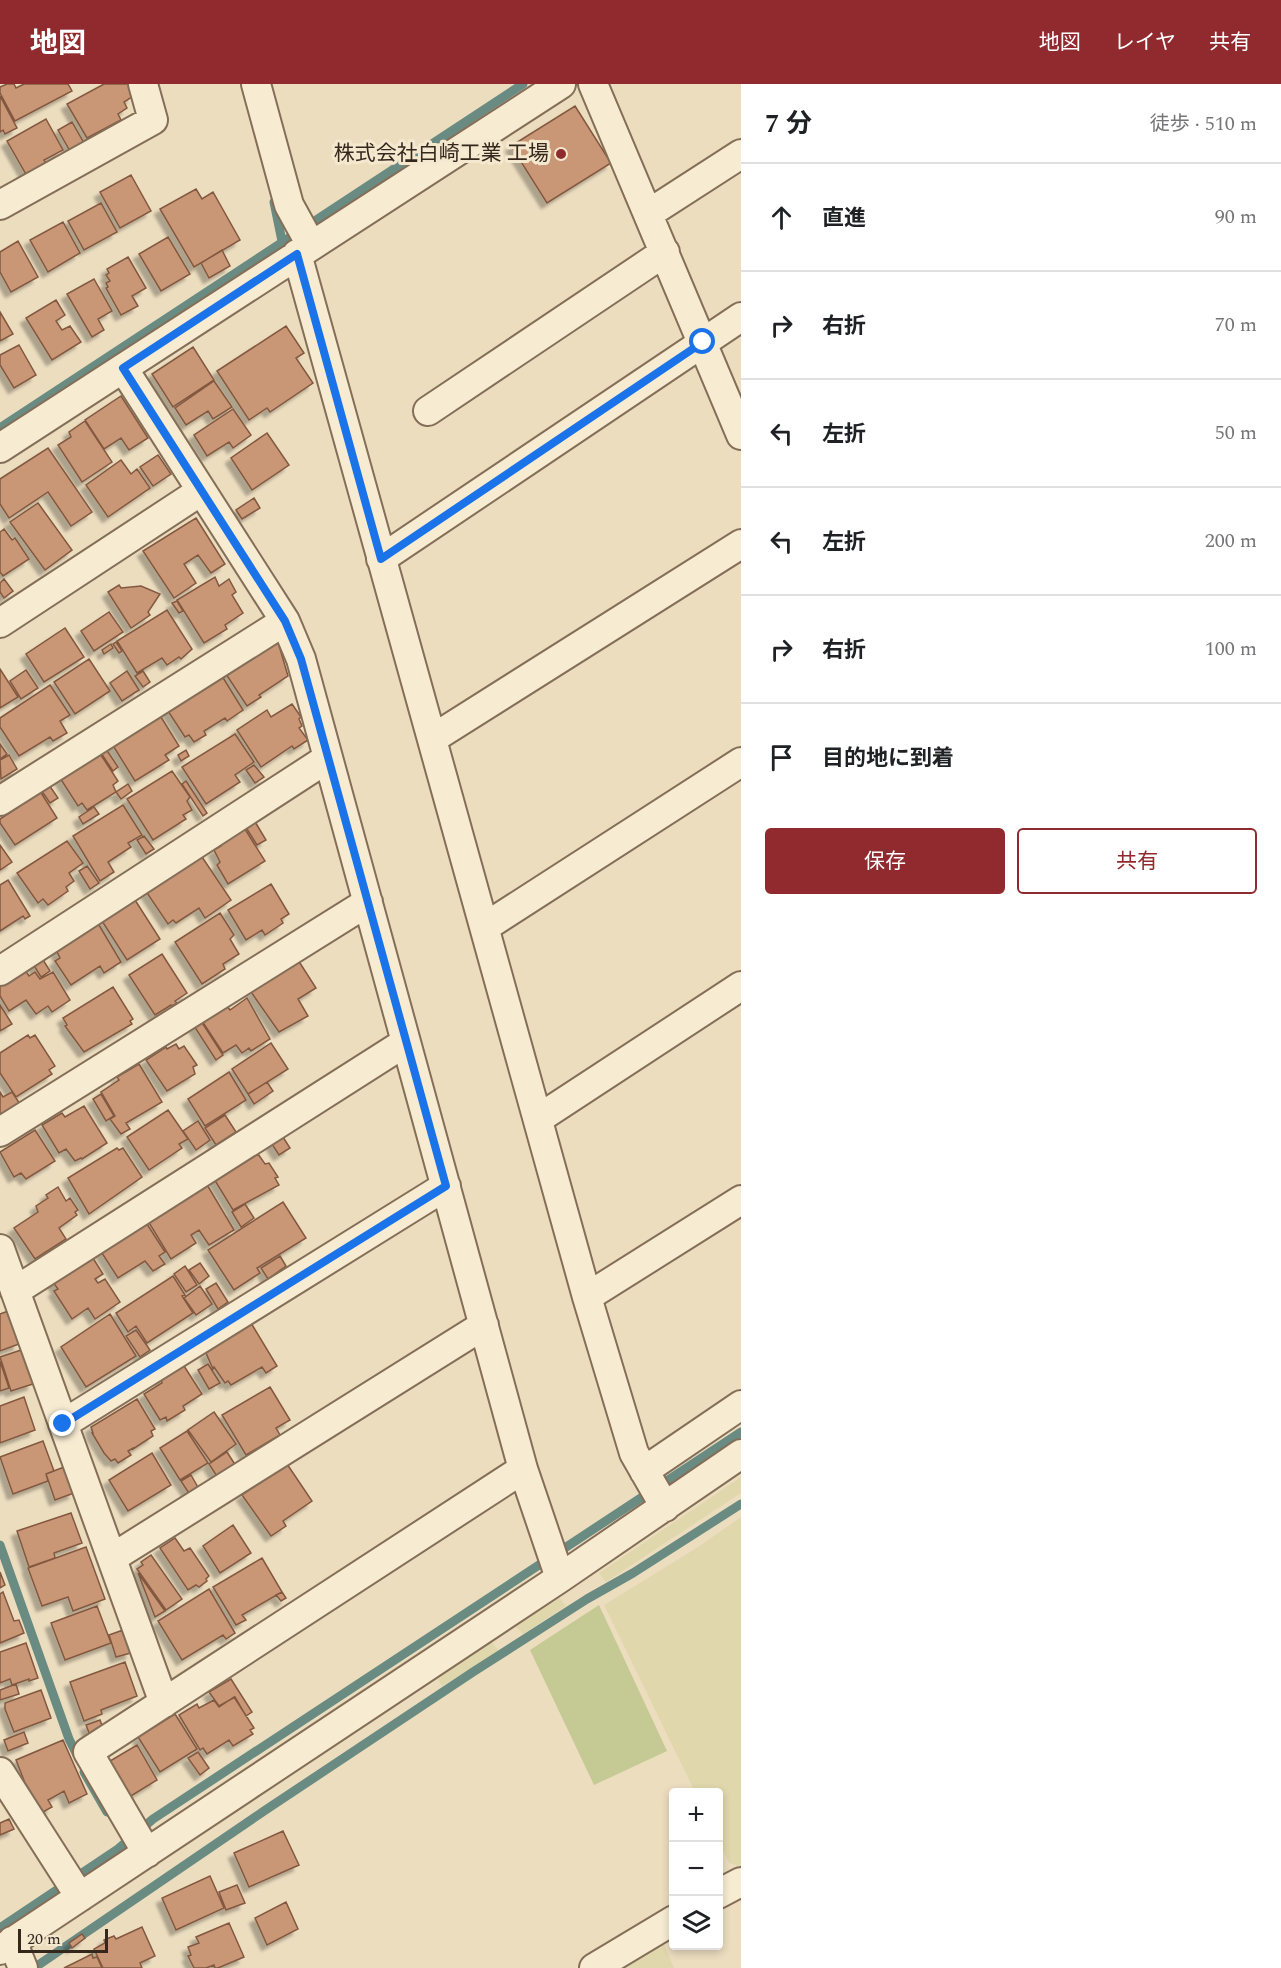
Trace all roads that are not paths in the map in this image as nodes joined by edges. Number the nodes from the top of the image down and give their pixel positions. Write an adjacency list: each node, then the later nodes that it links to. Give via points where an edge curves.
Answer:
1 (143, 84): 6 (street, via 153,120)
2 (256, 84): 8 (street, via 289,205)
3 (561, 84): 8 (street)
4 (593, 84): 7 (street)
5 (741, 154): 7 (street)
6 (0, 205)
7 (648, 214): 9 (street)
8 (303, 239): 12 (street); 18 (street)
9 (664, 252): 11 (street); 13 (street)
10 (741, 317): 11 (street)
11 (703, 342): 14 (street); 18 (street)
12 (123, 368): 15 (street); 16 (street)
13 (428, 411)
14 (741, 435)
15 (0, 448)
16 (201, 491): 19 (street); 20 (street)
17 (741, 544): 21 (street)
18 (381, 559): 21 (street)
19 (285, 621): 22 (street, via 301,659); 24 (street)
20 (0, 623)
21 (432, 740): 26 (street)
22 (328, 758): 25 (street); 27 (street)
23 (741, 762): 26 (street)
24 (0, 801)
25 (368, 902): 29 (street); 31 (street)
26 (485, 927): 30 (street)
27 (0, 971)
28 (741, 986): 30 (street)
29 (406, 1042): 32 (street); 35 (street)
30 (538, 1119): 36 (street)
31 (0, 1132)
32 (446, 1186): 37 (street); 39 (street)
33 (741, 1200): 36 (street)
34 (0, 1249): 35 (street)
35 (15, 1291): 39 (street)
36 (586, 1297): 42 (street, via 634,1453)
37 (484, 1325): 41 (street); 43 (street)
38 (741, 1405): 42 (street)
39 (63, 1424): 43 (street)
40 (741, 1454): 42 (street)
41 (523, 1469): 44 (street); 45 (street)
42 (654, 1488): 44 (street)
43 (112, 1558): 45 (street)
44 (555, 1564): 47 (street)
45 (164, 1703): 47 (street, via 88,1752)
46 (0, 1772): 49 (street)
47 (140, 1841): 49 (street)
48 (741, 1882): 50 (street)
49 (73, 1886): 52 (street)
50 (723, 1891)
51 (669, 1923): 54 (street)
52 (3, 1944): 53 (street)
53 (23, 1968)
54 (594, 1968)

